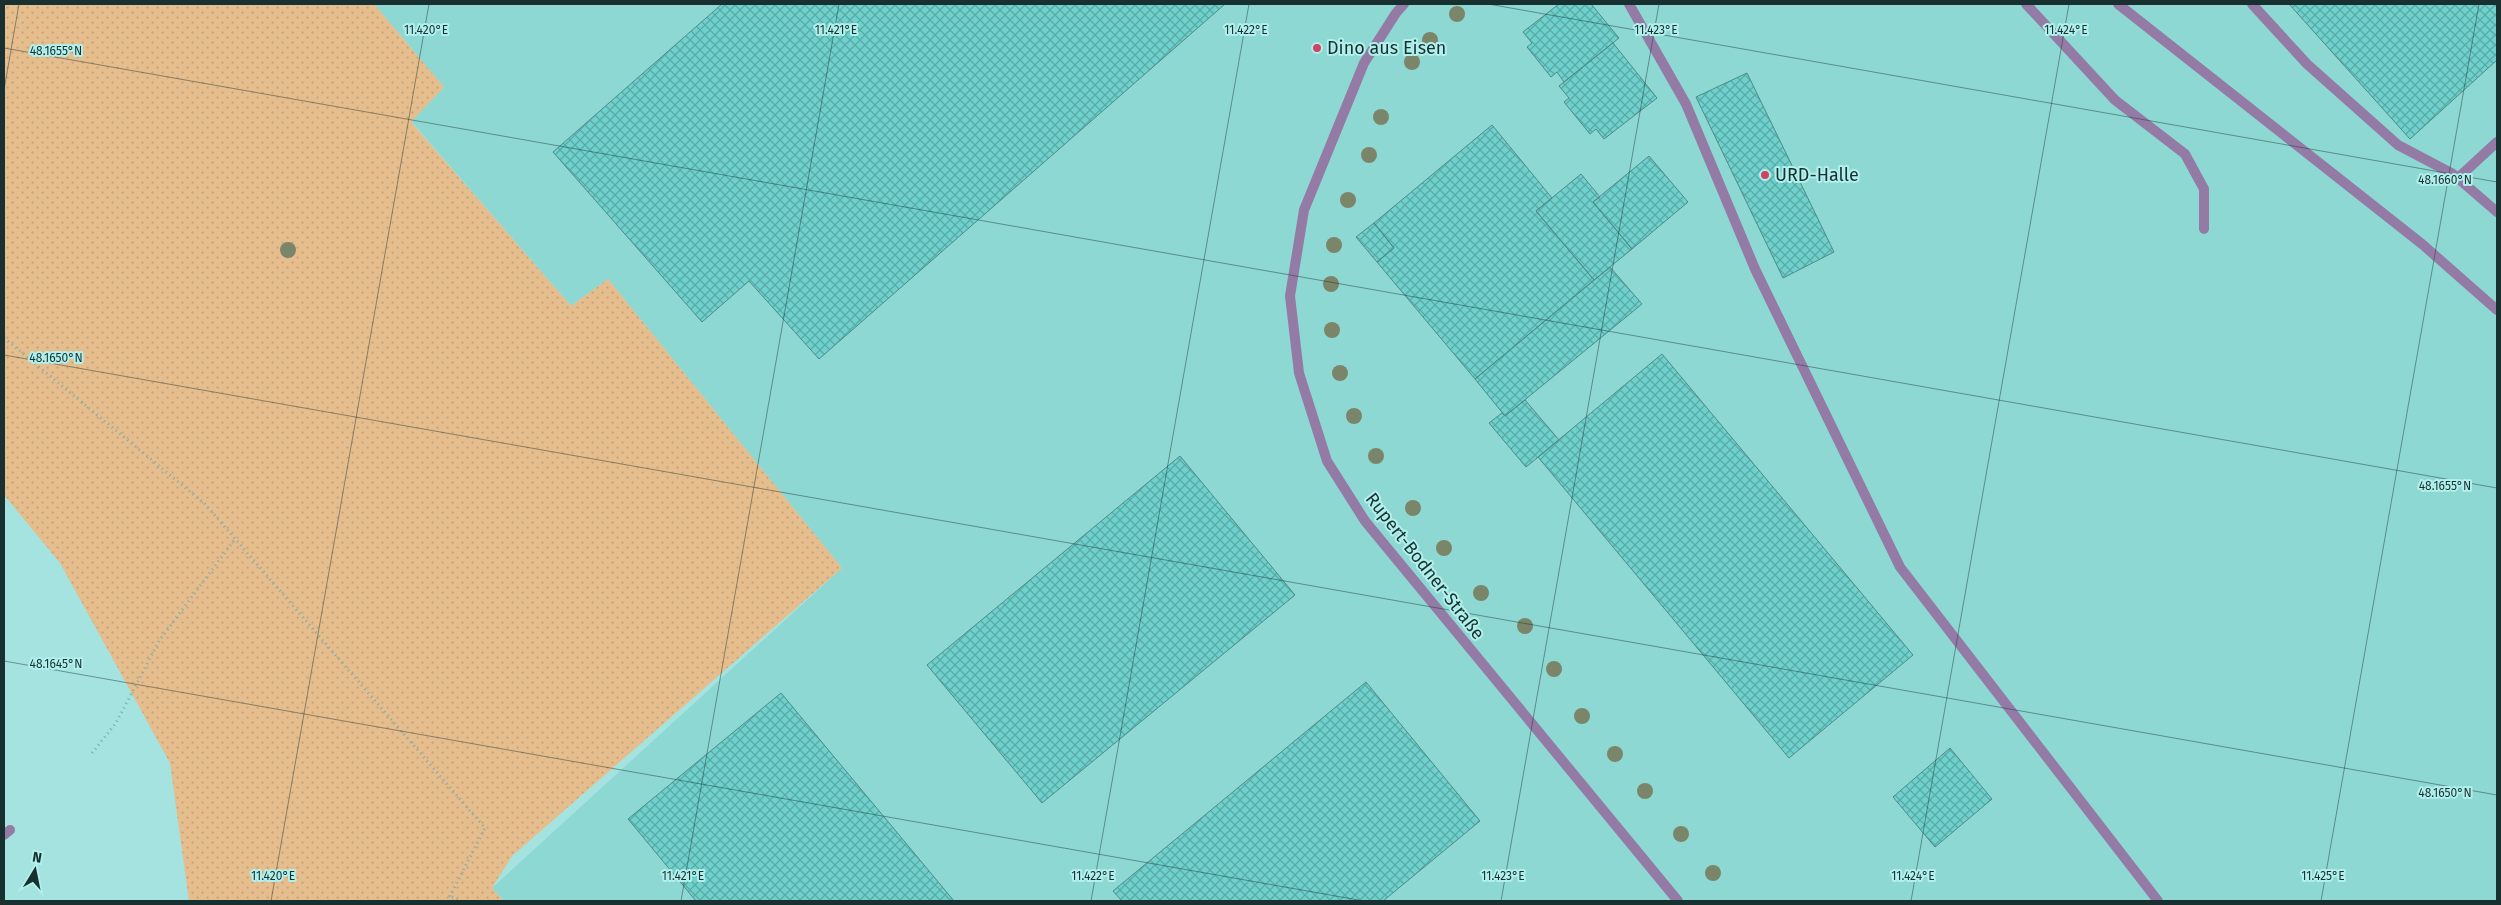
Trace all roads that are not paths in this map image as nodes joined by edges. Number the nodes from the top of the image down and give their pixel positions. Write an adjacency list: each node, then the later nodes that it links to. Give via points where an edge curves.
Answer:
1 (1404, 4): 11 (street, Rupert-Bodner-Straße, via 1364,63 1304,210 1290,296 1299,373 1327,461 1365,521)
2 (1629, 4): 12 (street, via 1686,104 1755,269 1900,567)
3 (2026, 4): 9 (street, via 2115,100 2185,154 2204,189)
4 (2118, 4): 10 (street, via 2422,244)
5 (2252, 4): 7 (street, via 2307,64 2398,145)
6 (2497, 142): 7 (street)
7 (2458, 178): 8 (street)
8 (2497, 212)
9 (2204, 229)
10 (2497, 310)
11 (1678, 901)
12 (2158, 901)

